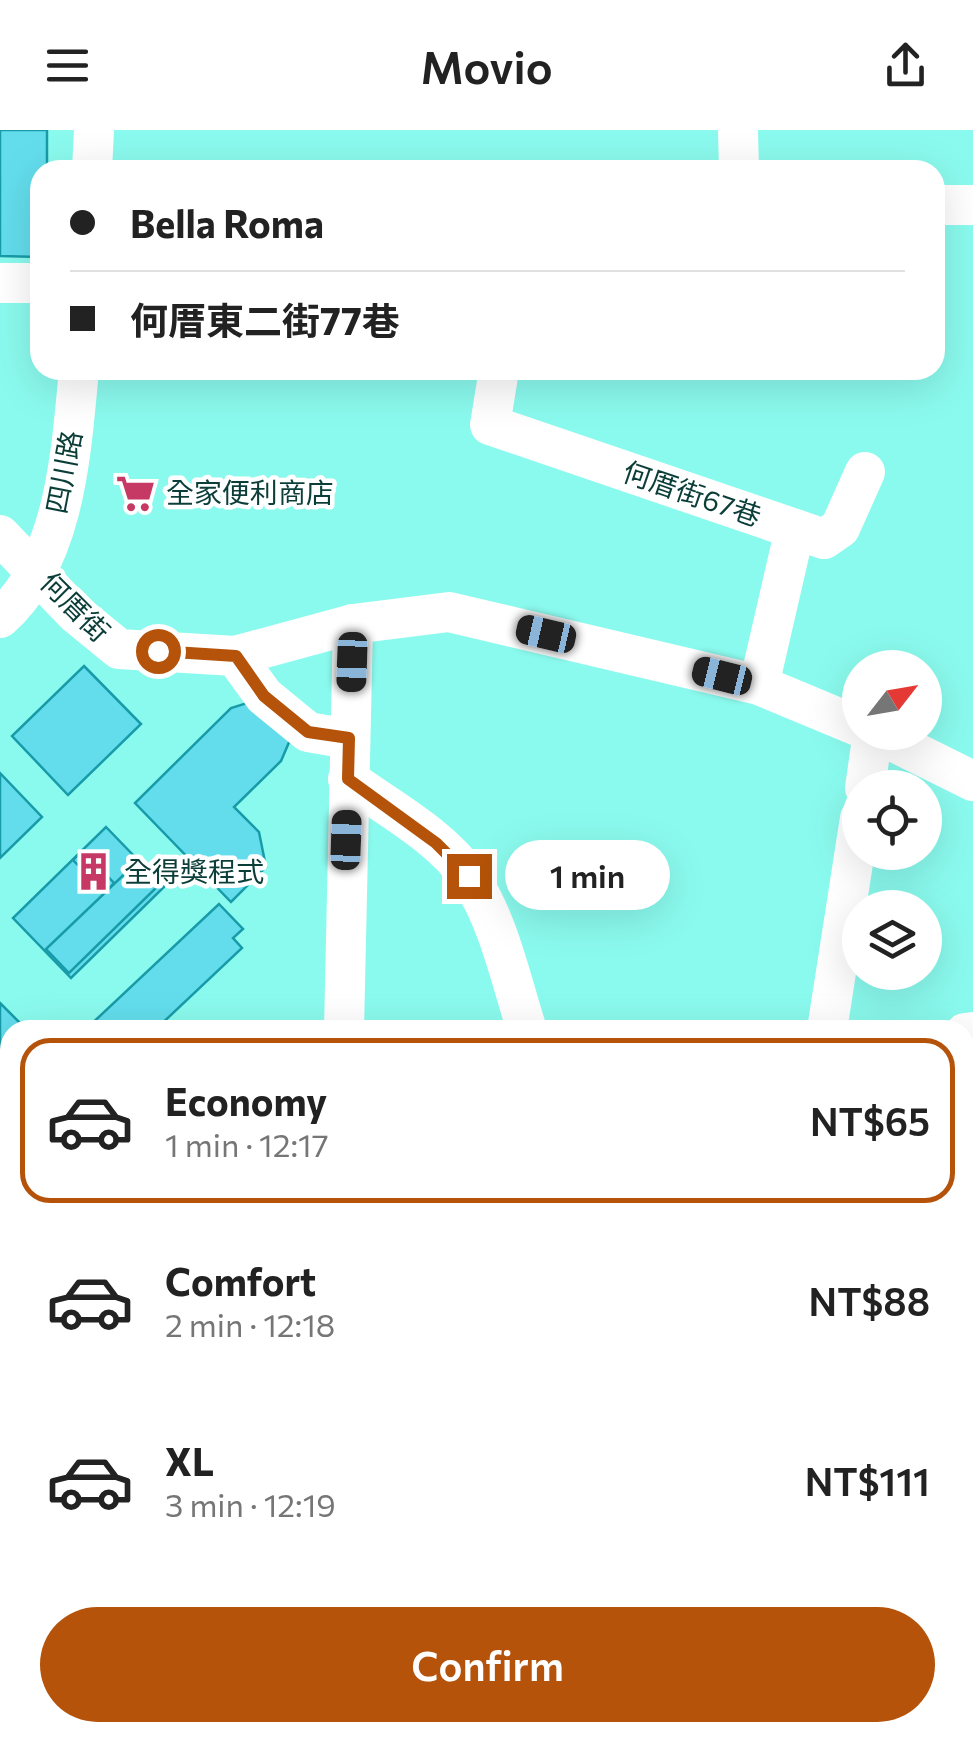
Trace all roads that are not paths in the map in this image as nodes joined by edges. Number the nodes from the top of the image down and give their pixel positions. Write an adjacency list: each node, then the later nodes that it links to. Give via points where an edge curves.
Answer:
1 (94, 130): 3 (street)
2 (738, 130): 4 (street)
3 (92, 160)
4 (739, 160)
5 (945, 205): 6 (street)
6 (973, 206)
7 (0, 282): 8 (street)
8 (30, 283)
9 (78, 380): 14 (street, 四川路, via 58,515)
10 (497, 380): 12 (street, 何厝街67巷, via 490,425)
11 (865, 472): 12 (street, via 840,528 824,539)
12 (795, 530): 18 (street, 何厝街67巷)
13 (0, 535): 14 (street, 何厝街)
14 (37, 569): 15 (street, 四川路); 17 (street, 何厝街, via 74,613 119,649)
15 (0, 618)
16 (353, 624): 17 (street, 何厝街); 18 (street, 何厝街, via 449,612); 20 (street)
17 (236, 656): 20 (street, via 264,696 308,732)
18 (758, 685): 19 (street, 何厝街)
19 (842, 720)
20 (349, 738): 22 (street)
21 (910, 750): 23 (street)
22 (348, 779): 25 (street); 26 (street, via 436,843 469,876)
23 (973, 781)
24 (852, 870): 27 (street)
25 (344, 1020)
26 (524, 1020)
27 (829, 1020)

